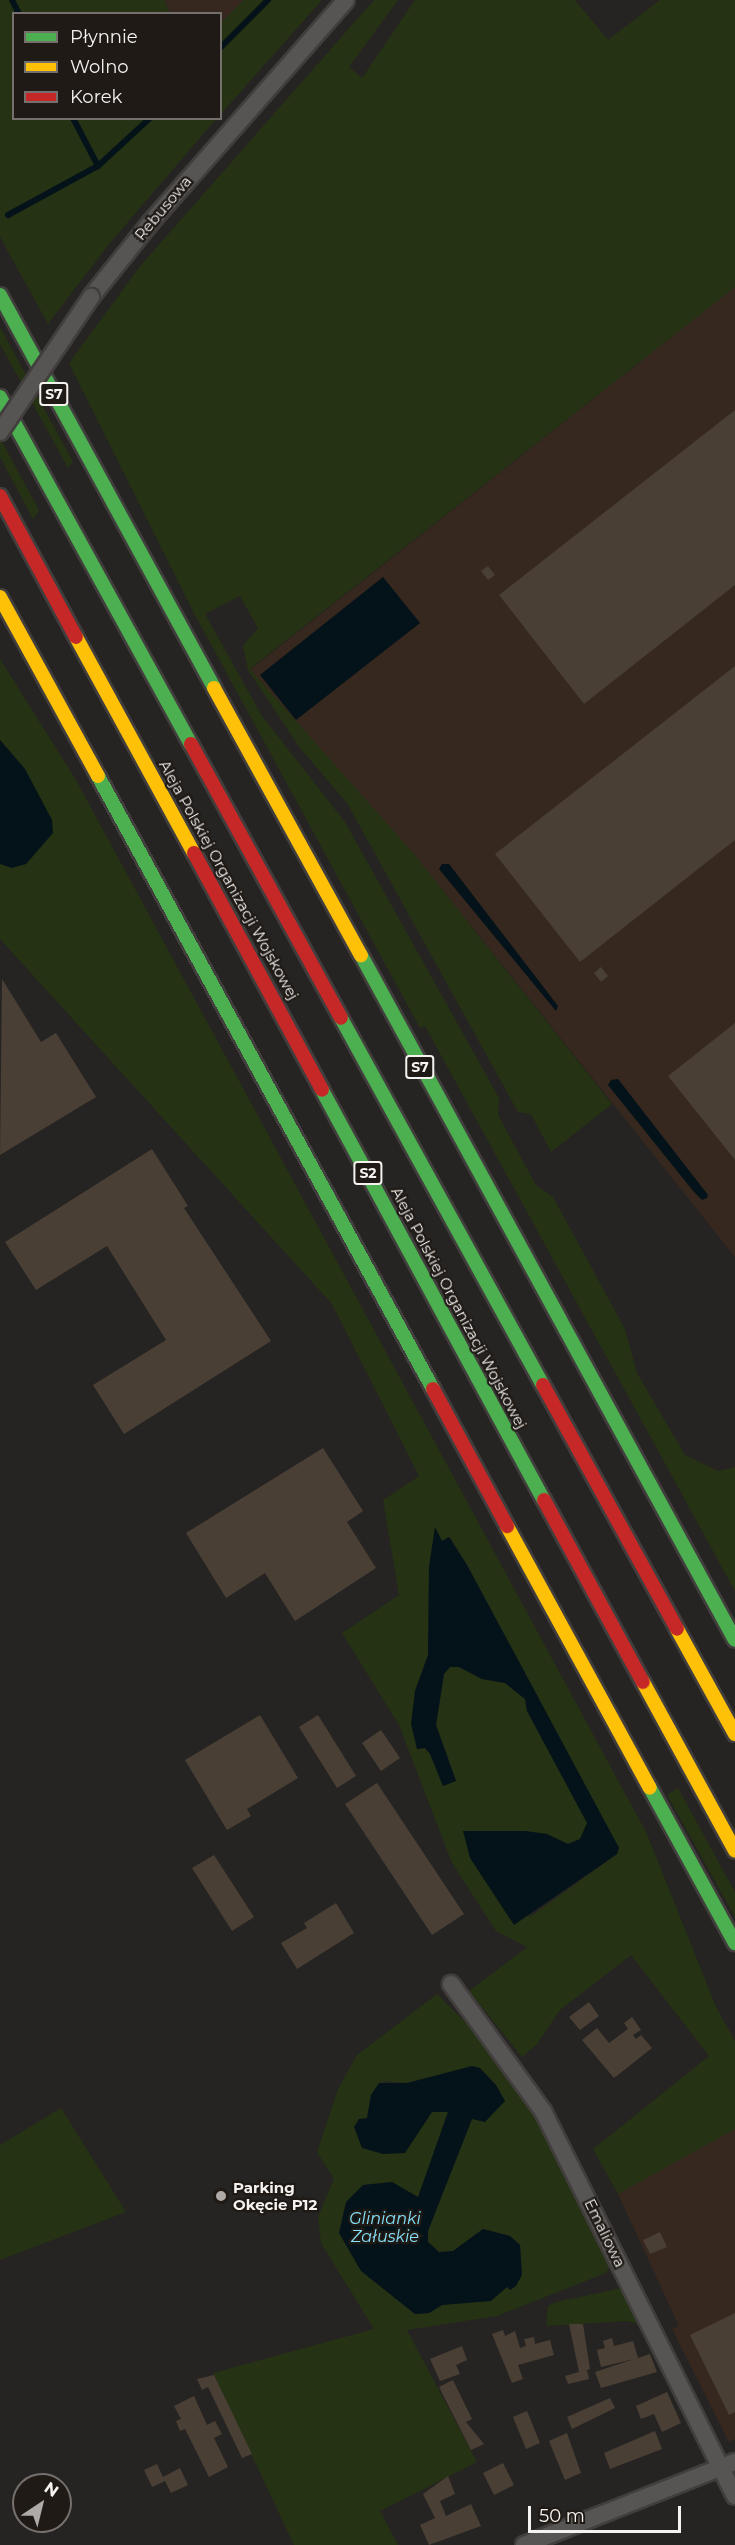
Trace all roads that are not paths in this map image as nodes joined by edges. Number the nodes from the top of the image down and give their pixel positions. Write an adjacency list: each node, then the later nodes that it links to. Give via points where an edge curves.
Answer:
1 (346, 0): 4 (street, Rebusowa, bridge, via 151,222 91,297)
2 (0, 295): 7 (highway, S7)
3 (0, 397): 8 (highway, Aleja Polskiej Organizacji Wojskowej)
4 (0, 432)
5 (0, 496): 9 (highway, Aleja Polskiej Organizacji Wojskowej / S2)
6 (0, 597): 10 (highway)
7 (735, 1640)
8 (735, 1734)
9 (735, 1851)
10 (735, 1943)
11 (451, 1984): 12 (street, Emaliowa, via 543,2111)
12 (728, 2464): 13 (street, Emaliowa); 14 (street)
13 (735, 2496)
14 (524, 2545)

